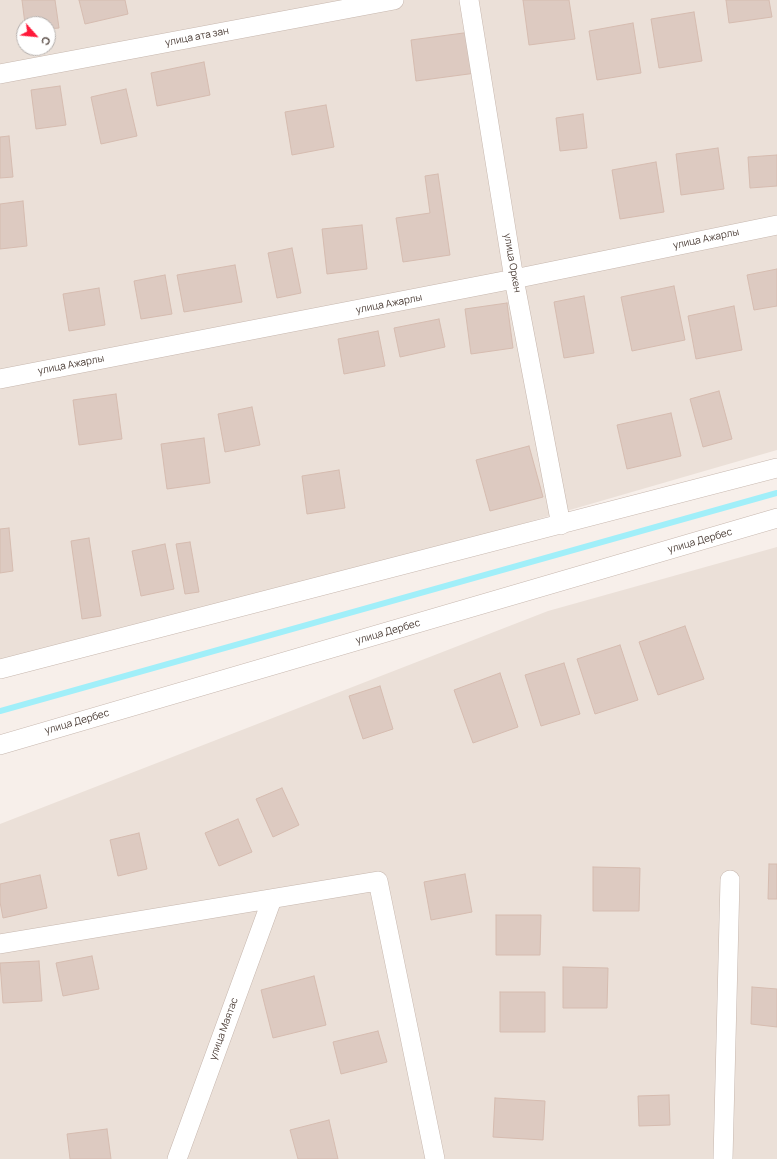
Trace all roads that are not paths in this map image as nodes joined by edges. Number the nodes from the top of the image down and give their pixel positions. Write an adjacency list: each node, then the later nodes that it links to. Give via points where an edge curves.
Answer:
1 (394, 0): 3 (street, улица ата зан)
2 (469, 0): 5 (street, улица Оркен)
3 (0, 74)
4 (777, 225): 5 (street, улица Ажарлы)
5 (514, 280): 6 (street, улица Ажарлы); 9 (street, улица Оркен)
6 (0, 379)
7 (777, 468): 9 (street)
8 (777, 518): 11 (street, улица Дербес)
9 (561, 525): 10 (street)
10 (0, 670)
11 (0, 745)
12 (730, 880): 17 (street)
13 (272, 899): 14 (street); 15 (street, улица Маятас); 16 (street, via 378,881)
14 (0, 944)
15 (177, 1159)
16 (435, 1159)
17 (723, 1159)

